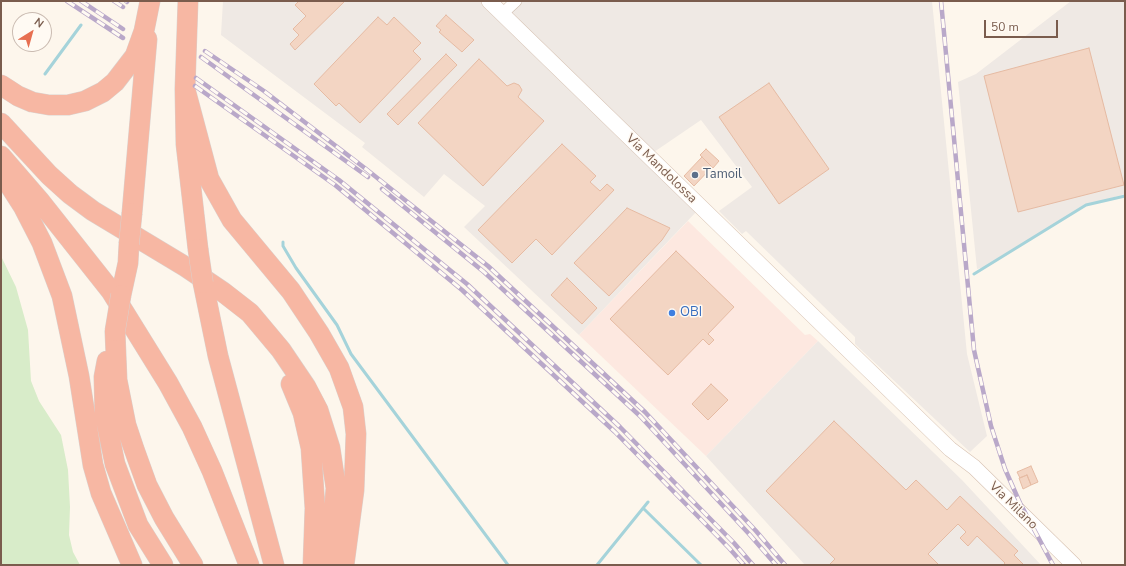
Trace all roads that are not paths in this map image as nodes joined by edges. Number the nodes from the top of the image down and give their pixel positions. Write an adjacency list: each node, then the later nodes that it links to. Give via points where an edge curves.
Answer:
1 (150, 1): 6 (highway, via 144,31 135,56 119,78 103,92 85,101 68,105 49,105 25,99); 12 (highway, bridge, via 128,263)
2 (188, 1): 7 (highway)
3 (489, 1): 5 (main road, Via Mandolossa)
4 (516, 1): 5 (street)
5 (502, 14): 13 (main road, Via Mandolossa)
6 (1, 85)
7 (185, 90): 19 (highway, bridge, via 186,144 203,283 218,356); 22 (highway, via 209,179 232,220 291,291 320,333 339,368 353,407 356,434 354,490)
8 (1, 123): 11 (highway, via 49,174 93,211)
9 (1, 156): 18 (highway, via 111,291 146,346 192,427)
10 (1, 172): 15 (highway, via 39,236 59,288 69,325 97,479)
11 (223, 292): 20 (highway, via 260,333 275,355 303,413 311,448 316,508); 21 (highway, via 250,313 276,344 306,387 318,410 330,448 336,488)
12 (116, 331): 16 (highway, via 108,353 104,377 105,415 115,464 138,525); 17 (highway, via 117,380 134,450 147,485)
13 (834, 336): 14 (main road, Via Milano)
14 (950, 449): 23 (main road, Via Milano, via 969,473); 24 (main road, Via Milano, via 974,467)
15 (132, 565)
16 (163, 565)
17 (193, 565)
18 (249, 565)
19 (274, 565)
20 (313, 565)
21 (330, 565)
22 (344, 565)
23 (1063, 565)
24 (1074, 565)

